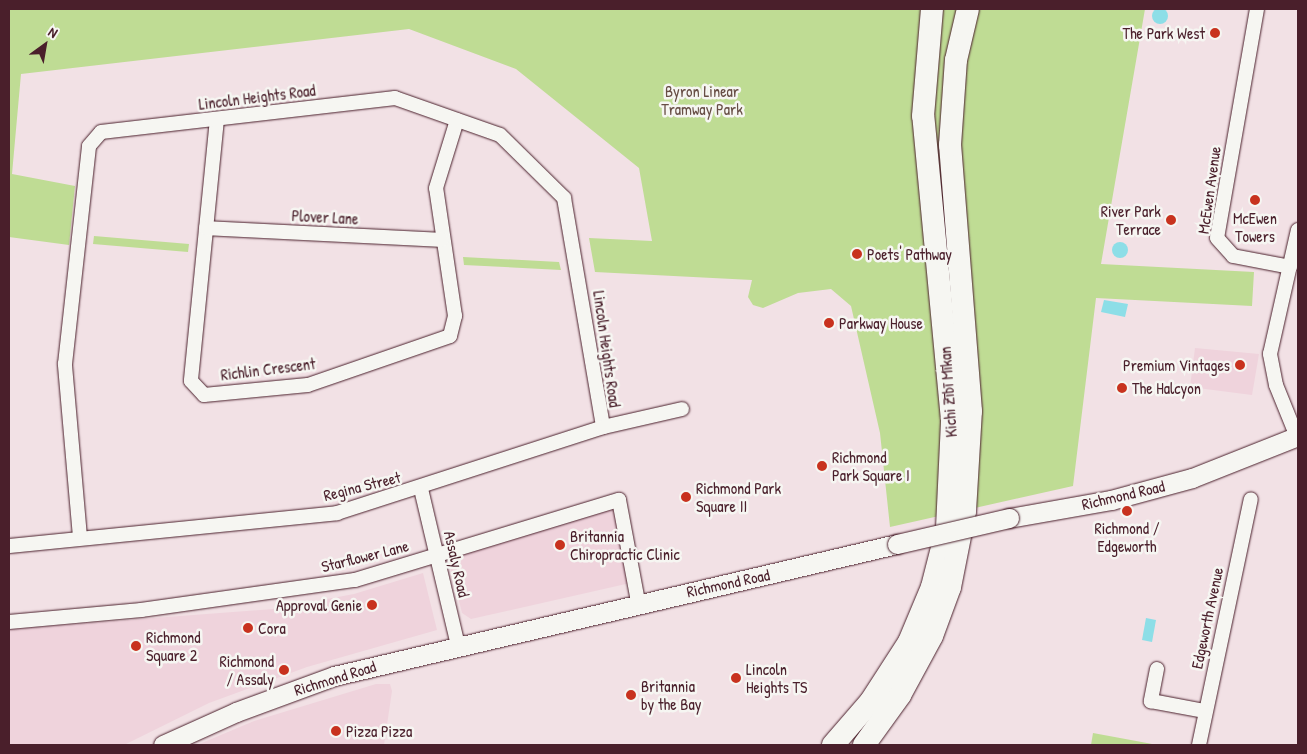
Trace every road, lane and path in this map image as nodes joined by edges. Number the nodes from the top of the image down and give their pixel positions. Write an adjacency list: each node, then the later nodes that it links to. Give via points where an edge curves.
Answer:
1 (932, 9): 24 (highway, Kichi Zībī Mīkan, via 924,116 952,420 947,528 932,587 909,642 871,701)
2 (968, 9): 25 (highway, Kichi Zībī Mīkan, via 956,60 950,144 971,411 965,512 952,580 932,636 900,695)
3 (1258, 9): 9 (street, McEwen Avenue, via 1217,238 1233,256)
4 (217, 119): 5 (street, Lincoln Heights Road, via 395,98); 6 (street, Richlin Crescent); 15 (street, Lincoln Heights Road, via 101,132 89,146 65,364)
5 (457, 120): 8 (street, Richlin Crescent, via 436,188); 11 (street, Lincoln Heights Road, via 508,141 564,198)
6 (206, 228): 8 (street, Plover Lane); 8 (street, Richlin Crescent, via 191,381 204,395 308,385 450,336 455,316)
7 (1298, 230): 9 (street)
8 (442, 240)
9 (1290, 267): 12 (street, via 1270,354 1276,385)
10 (682, 409): 11 (street, Regina Street)
11 (603, 426): 13 (street, Regina Street)
12 (1298, 437): 18 (main road, Richmond Road, bridge, via 1192,478 1111,500 1009,518)
13 (421, 489): 15 (street, Regina Street, via 337,513); 17 (street, Assaly Road)
14 (1251, 499): 22 (street, Edgeworth Avenue)
15 (80, 537): 16 (street, Regina Street)
16 (9, 546)
17 (436, 556): 18 (street, Starflower Lane, via 619,500); 19 (street, Starflower Lane, via 355,580 298,589); 20 (street, Assaly Road)
18 (638, 602): 20 (main road, Richmond Road)
19 (9, 622)
20 (458, 646): 23 (main road, Richmond Road, via 322,679)
21 (1157, 669): 22 (street, via 1151,701)
22 (1205, 712): 26 (street, Edgeworth Avenue)
23 (163, 745)
24 (833, 745)
25 (864, 745)
26 (1199, 745)

